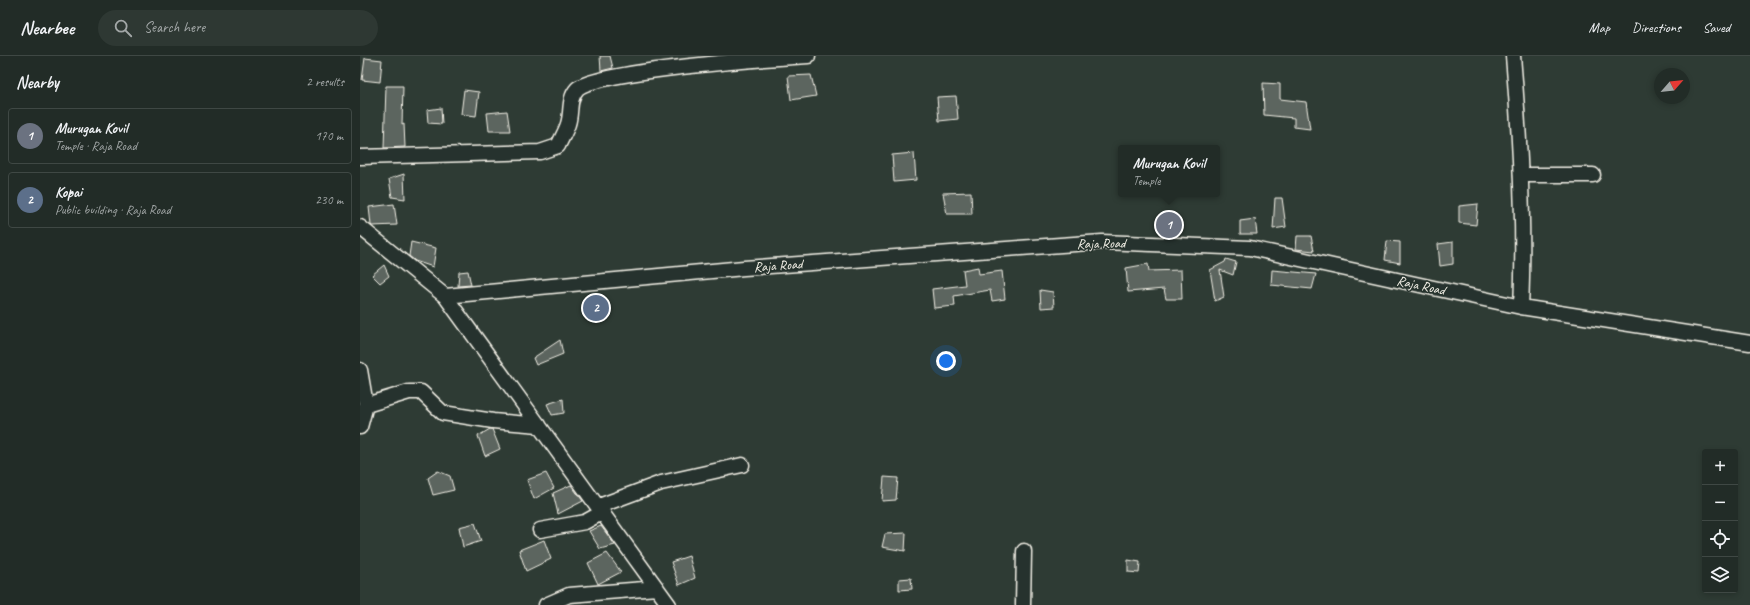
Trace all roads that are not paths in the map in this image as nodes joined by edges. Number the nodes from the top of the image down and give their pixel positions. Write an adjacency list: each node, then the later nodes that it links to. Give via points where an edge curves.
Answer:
1 (808, 56): 3 (street, via 644,72 588,82 577,89 571,100 569,123 558,146 540,152)
2 (1514, 56): 4 (street)
3 (360, 157)
4 (1520, 175): 5 (street); 8 (street, via 1524,254)
5 (1593, 175)
6 (360, 227): 7 (street)
7 (445, 296): 8 (street, Raja Road, via 744,268 1102,242 1250,248); 12 (street)
8 (1521, 307): 9 (street, Raja Road)
9 (1750, 343)
10 (360, 370): 11 (street)
11 (366, 405): 12 (street, via 410,392 421,392 442,413); 13 (street)
12 (540, 425): 15 (street)
13 (360, 427)
14 (742, 465): 15 (street, via 661,484)
15 (601, 509): 16 (street, via 584,522); 18 (street)
16 (540, 530)
17 (1024, 551): 21 (street)
18 (657, 588): 19 (street, via 569,594); 20 (street)
19 (546, 605)
20 (669, 605)
21 (1023, 605)

